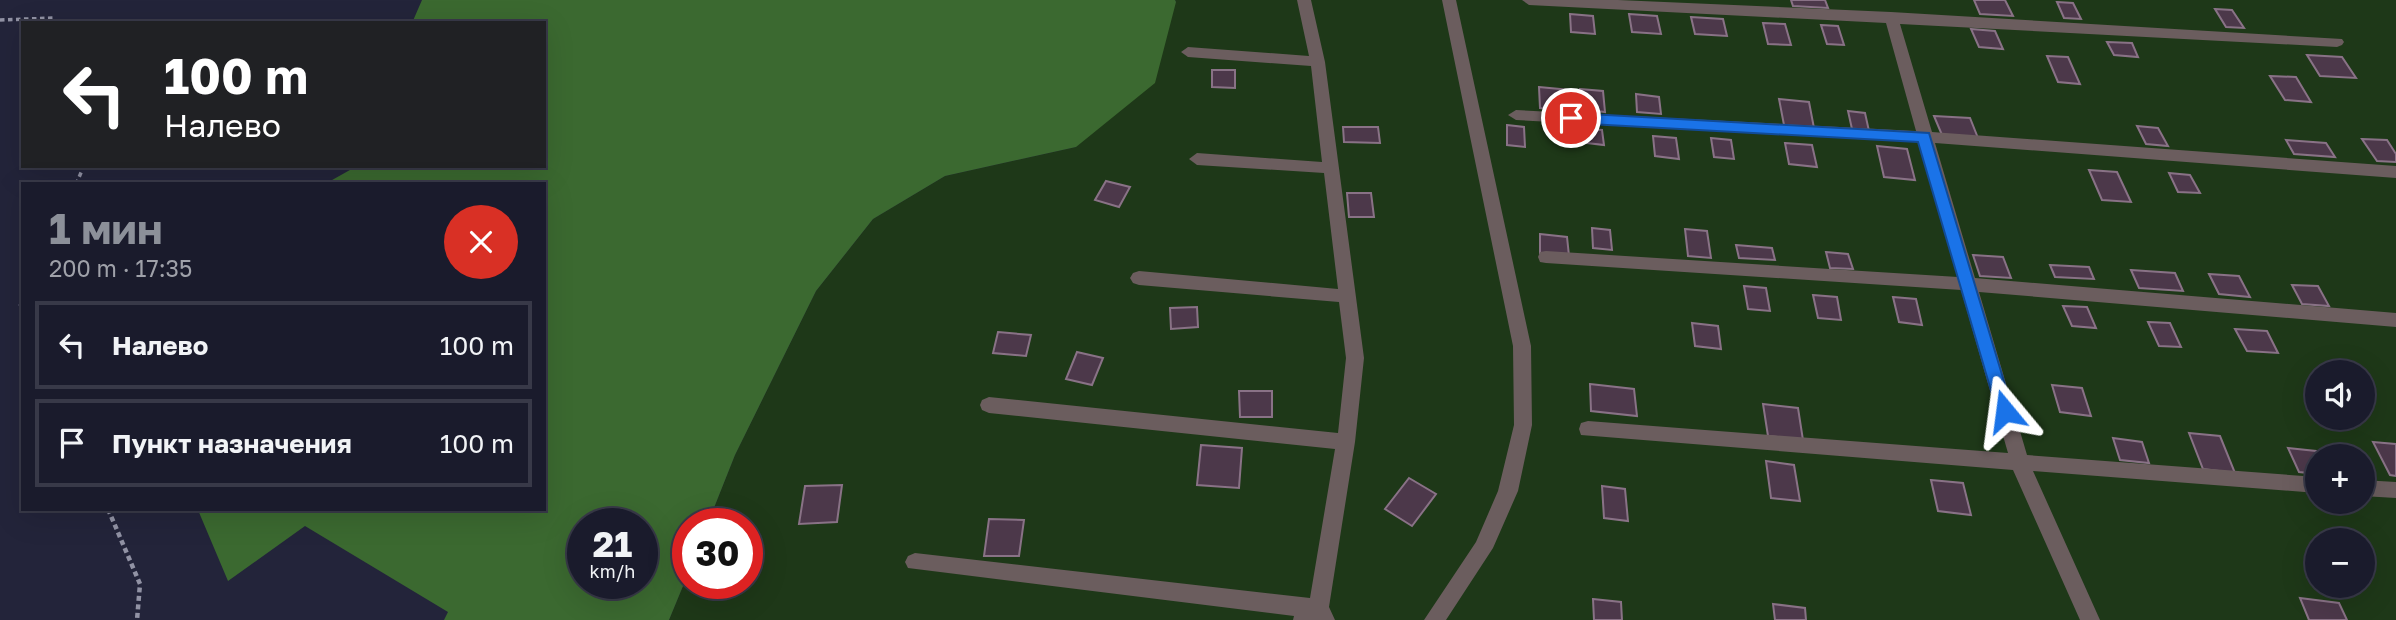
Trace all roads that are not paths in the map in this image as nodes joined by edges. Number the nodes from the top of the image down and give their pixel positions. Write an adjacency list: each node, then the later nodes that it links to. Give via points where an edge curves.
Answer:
1 (1304, 0): 7 (street)
2 (1449, 0): 27 (street, via 1522,346 1523,425 1508,491 1483,548)
3 (1529, 0): 4 (street)
4 (1891, 17): 5 (street); 9 (street)
5 (2337, 42)
6 (1188, 52): 7 (street)
7 (1318, 62): 11 (street)
8 (1516, 115): 9 (street)
9 (1924, 137): 12 (street); 15 (street)
10 (1197, 159): 11 (street)
11 (1330, 168): 16 (street)
12 (2396, 172)
13 (1546, 257): 15 (street)
14 (1139, 278): 16 (street)
15 (1967, 284): 17 (street); 21 (street)
16 (1346, 296): 20 (street, via 1355,358)
17 (2396, 320)
18 (989, 405): 20 (street)
19 (1588, 429): 21 (street)
20 (1346, 442): 26 (street)
21 (2020, 463): 22 (street); 28 (street)
22 (2305, 484)
23 (2375, 489): 24 (street)
24 (2396, 490)
25 (915, 562): 26 (street)
26 (1316, 616)
27 (1434, 620)
28 (2090, 620)

